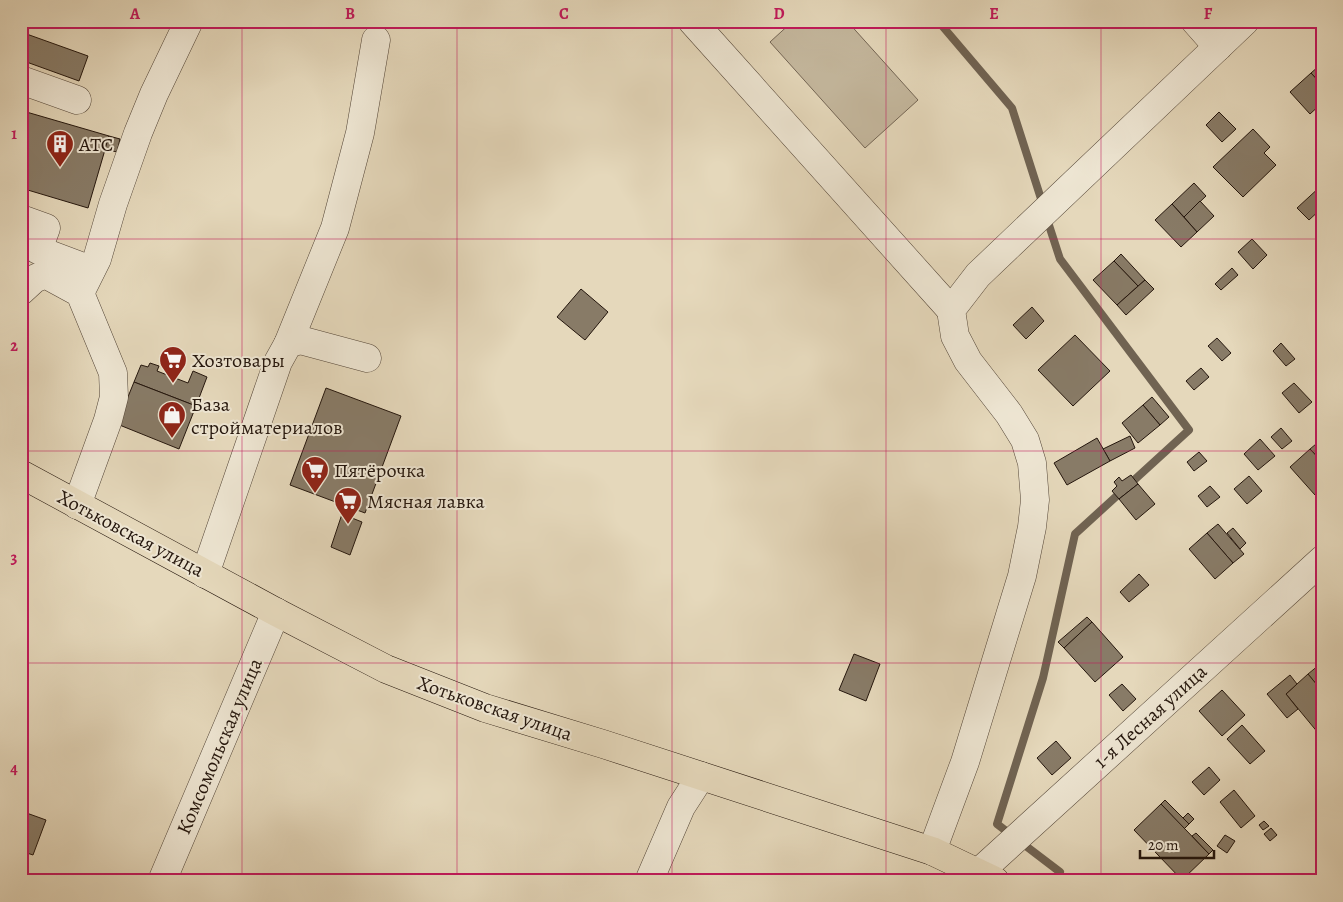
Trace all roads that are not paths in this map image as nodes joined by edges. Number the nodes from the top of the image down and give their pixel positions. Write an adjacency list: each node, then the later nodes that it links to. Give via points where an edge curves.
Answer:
1 (189, 21): 10 (street, via 138,132 97,258)
2 (692, 21): 12 (street)
3 (1195, 21): 6 (street)
4 (1245, 21): 6 (street)
5 (376, 40): 13 (street, via 360,133 335,228)
6 (1218, 47): 12 (street, via 978,275)
7 (21, 80): 8 (street)
8 (77, 100)
9 (21, 219): 10 (street, via 46,228 38,250)
10 (86, 282): 11 (street, via 45,274 34,279); 16 (street, via 113,373 114,397)
11 (21, 292)
12 (951, 310): 21 (street, via 956,336 968,361 1025,440 1032,463 1035,500 1019,585 965,762)
13 (288, 344): 14 (street, via 300,340); 18 (street, via 278,362)
14 (366, 358)
15 (21, 474): 16 (main road, Хотьковская улица)
16 (77, 505): 18 (main road, Хотьковская улица)
17 (1322, 560): 22 (street, 1-я Лесная улица, via 1004,849)
18 (205, 574): 19 (main road, Хотьковская улица)
19 (276, 612): 20 (main road, Хотьковская улица, via 386,669 485,708); 23 (street, Комсомольская улица)
20 (701, 776): 21 (main road, Хотьковская улица); 24 (street, via 681,807)
21 (932, 851): 22 (main road, Хотьковская улица)
22 (987, 877)
23 (162, 881)
24 (649, 881)

